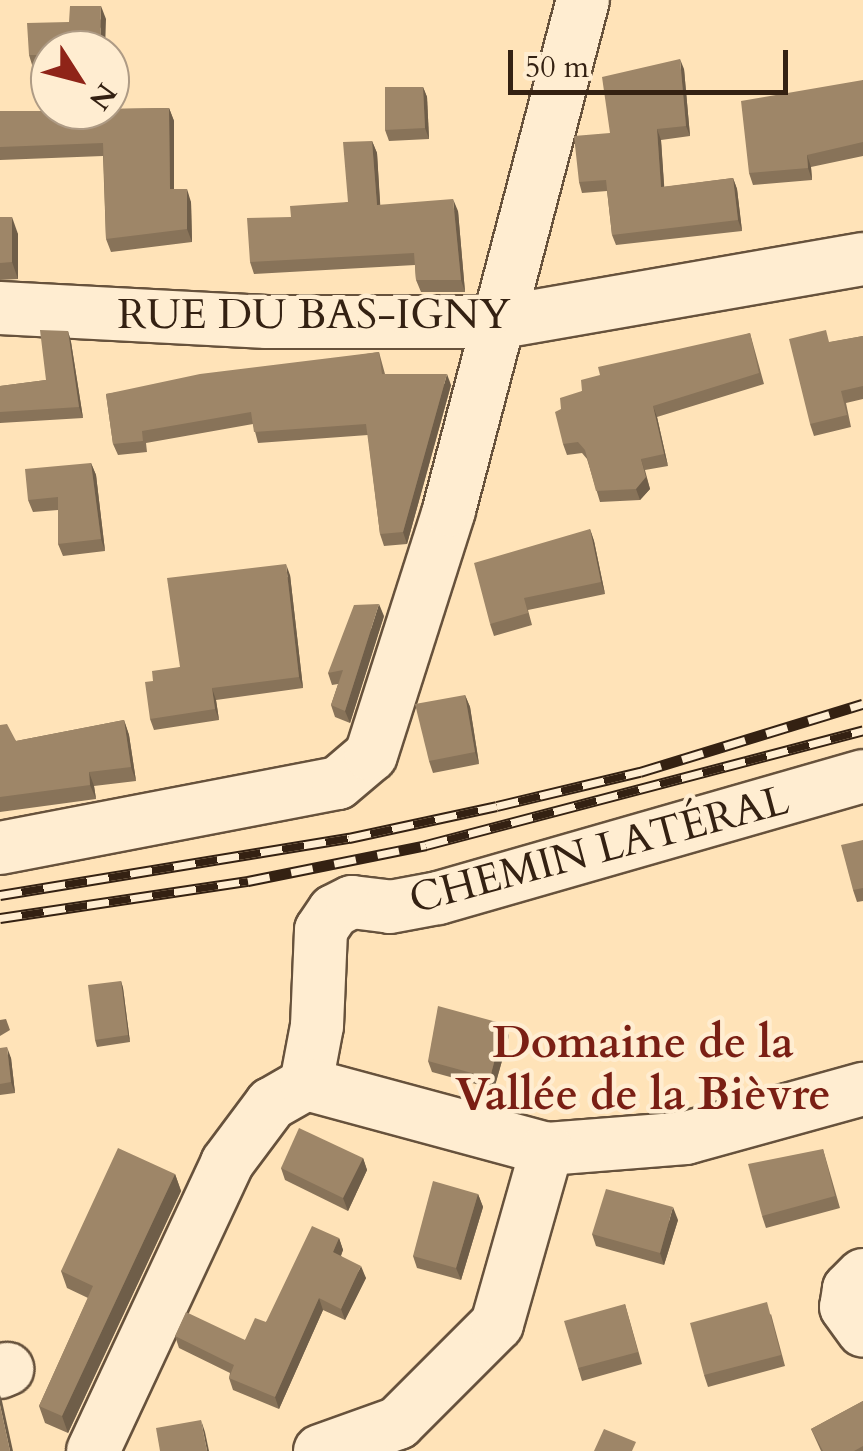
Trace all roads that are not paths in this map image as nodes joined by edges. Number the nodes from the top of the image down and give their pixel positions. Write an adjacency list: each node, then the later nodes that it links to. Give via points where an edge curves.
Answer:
1 (583, 0): 4 (street)
2 (863, 260): 4 (street, RUE DU BAS-IGNY)
3 (0, 308): 4 (street, RUE DU BAS-IGNY, via 267,322)
4 (502, 322): 6 (street, via 371,755 338,783)
5 (863, 776): 7 (street, CHEMIN LATÉRAL, via 438,898 390,907 352,902 334,911 320,930 317,1026)
6 (0, 848)
7 (306, 1084): 9 (street); 12 (street, via 271,1104 227,1162)
8 (863, 1089): 9 (street, via 686,1138)
9 (547, 1149): 13 (street, via 498,1324 398,1423)
10 (863, 1276): 11 (street, via 849,1289 846,1308)
11 (863, 1330)
12 (93, 1451)
13 (320, 1451)

